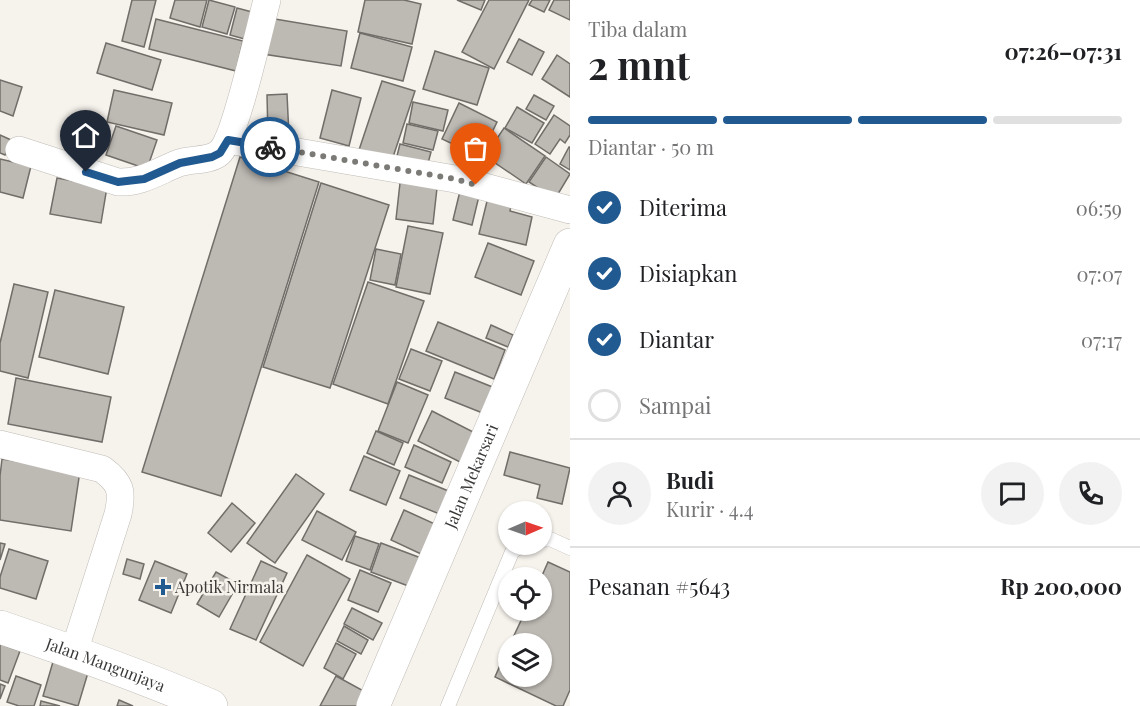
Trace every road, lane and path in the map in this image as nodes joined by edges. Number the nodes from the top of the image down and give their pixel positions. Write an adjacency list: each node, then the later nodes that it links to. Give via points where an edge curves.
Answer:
1 (267, 0): 2 (street)
2 (228, 140): 3 (street, via 220,153 212,157 180,163 144,179 126,182); 4 (street, via 455,179)
3 (19, 150)
4 (570, 210)
5 (570, 245): 14 (street, Jalan Mekarsari)
6 (0, 444): 11 (street, via 102,469 116,479 121,500 118,514)
7 (552, 540): 8 (lane)
8 (570, 548)
9 (511, 555): 15 (lane)
10 (0, 627): 11 (street, Jalan Mangunjaya)
11 (74, 652): 12 (street, Jalan Mangunjaya)
12 (167, 697): 13 (street, Jalan Mangunjaya)
13 (211, 706)
14 (373, 706)
15 (448, 706)

